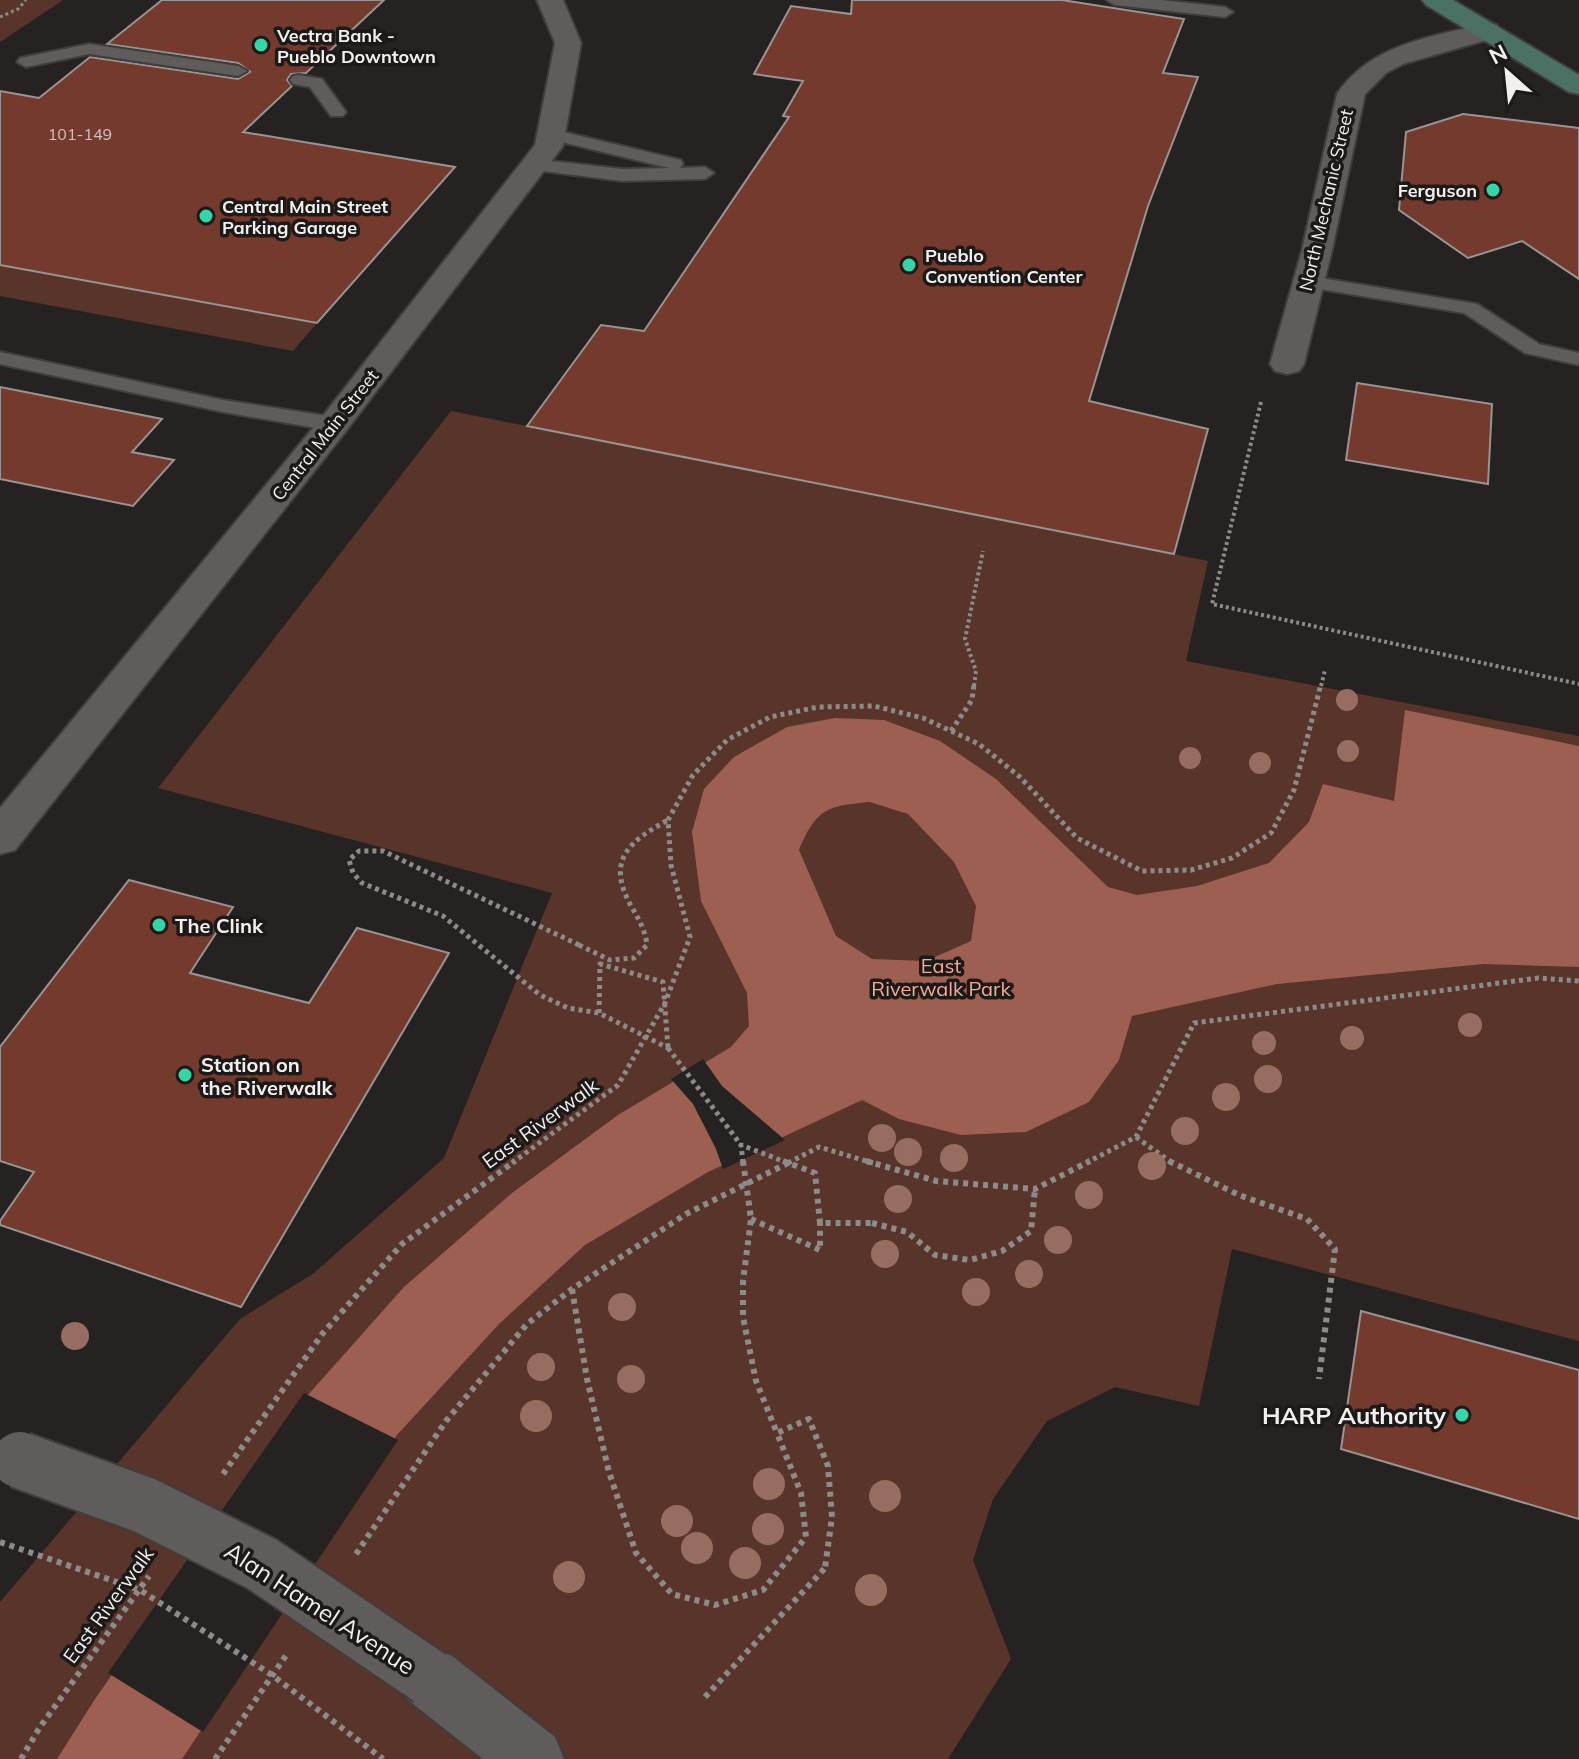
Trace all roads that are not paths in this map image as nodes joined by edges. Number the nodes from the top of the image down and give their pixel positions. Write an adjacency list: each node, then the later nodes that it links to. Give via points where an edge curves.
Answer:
1 (550, 0): 11 (street, Central Main Street, via 568,43)
2 (1115, 0): 4 (lane)
3 (1435, 0): 5 (main road)
4 (1225, 12)
5 (1488, 31): 9 (main road); 13 (street, North Mechanic Street, via 1392,58 1356,85)
6 (26, 62): 7 (lane, via 89,49)
7 (238, 71)
8 (299, 80): 10 (lane, via 316,83)
9 (1579, 86)
10 (337, 112)
11 (551, 134): 12 (street, Central Main Street, via 549,146); 12 (lane, via 705,173 622,175)
12 (534, 165): 17 (street, Central Main Street)
13 (1309, 282): 15 (lane, via 1470,308 1532,349); 16 (street, North Mechanic Street)
14 (0, 358): 17 (lane)
15 (1579, 359)
16 (1287, 364)
17 (334, 424): 18 (street, Central Main Street)
18 (0, 838)
19 (10, 1457): 20 (street, Alan Hamel Avenue, bridge, via 144,1505 262,1564 430,1678)
20 (533, 1759)

